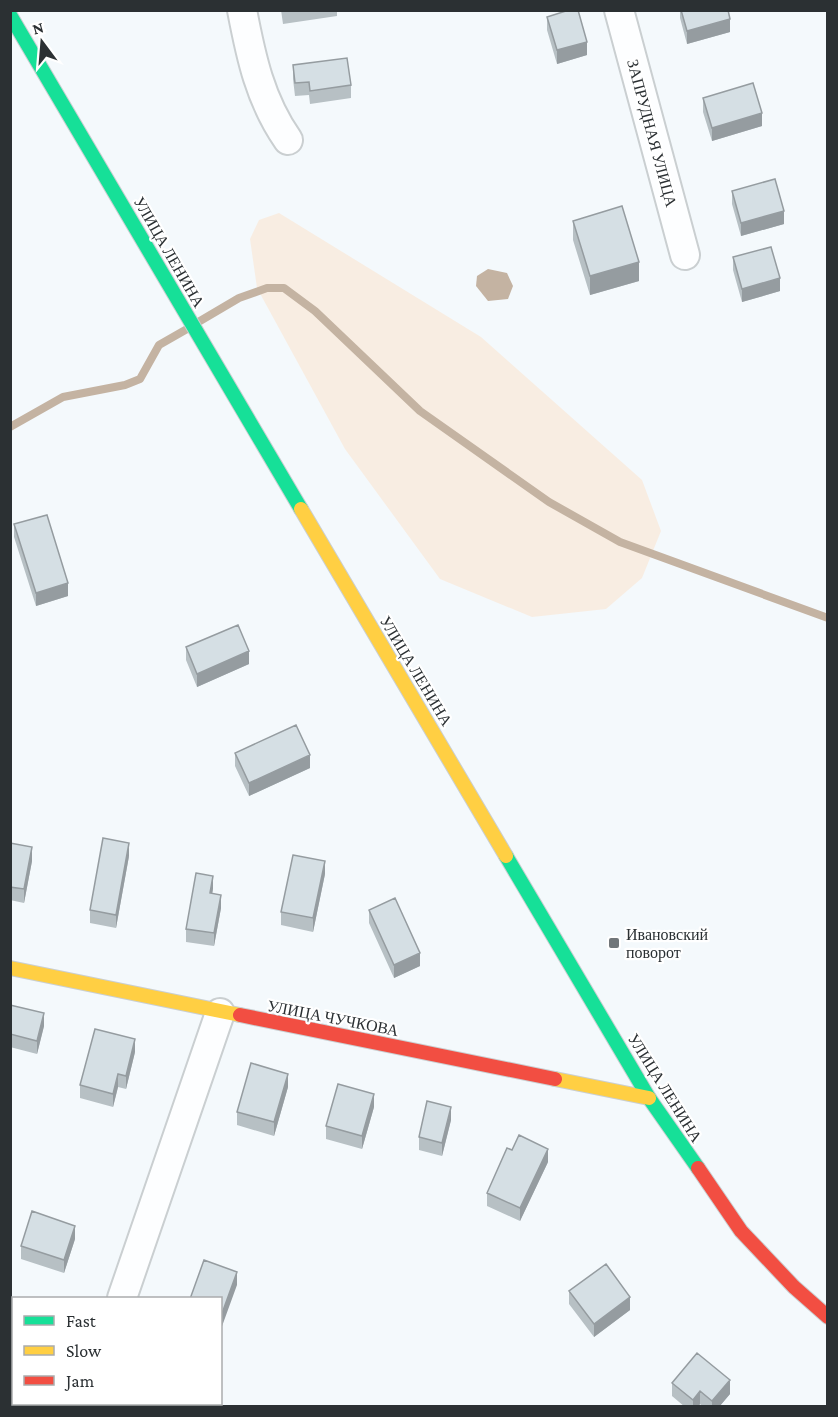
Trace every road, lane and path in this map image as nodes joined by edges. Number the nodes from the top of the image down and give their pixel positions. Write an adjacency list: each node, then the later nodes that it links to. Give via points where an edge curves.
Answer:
1 (242, 10): 4 (street, via 265,100)
2 (619, 10): 5 (street, ЗАПРУДНАЯ УЛИЦА)
3 (10, 15): 8 (main road, УЛИЦА ЛЕНИНА)
4 (288, 140)
5 (685, 255)
6 (10, 968): 7 (main road, УЛИЦА ЧУЧКОВА)
7 (220, 1013): 8 (main road, УЛИЦА ЧУЧКОВА); 9 (street)
8 (650, 1098): 10 (main road, УЛИЦА ЛЕНИНА, via 741,1231)
9 (123, 1297)
10 (828, 1317)

